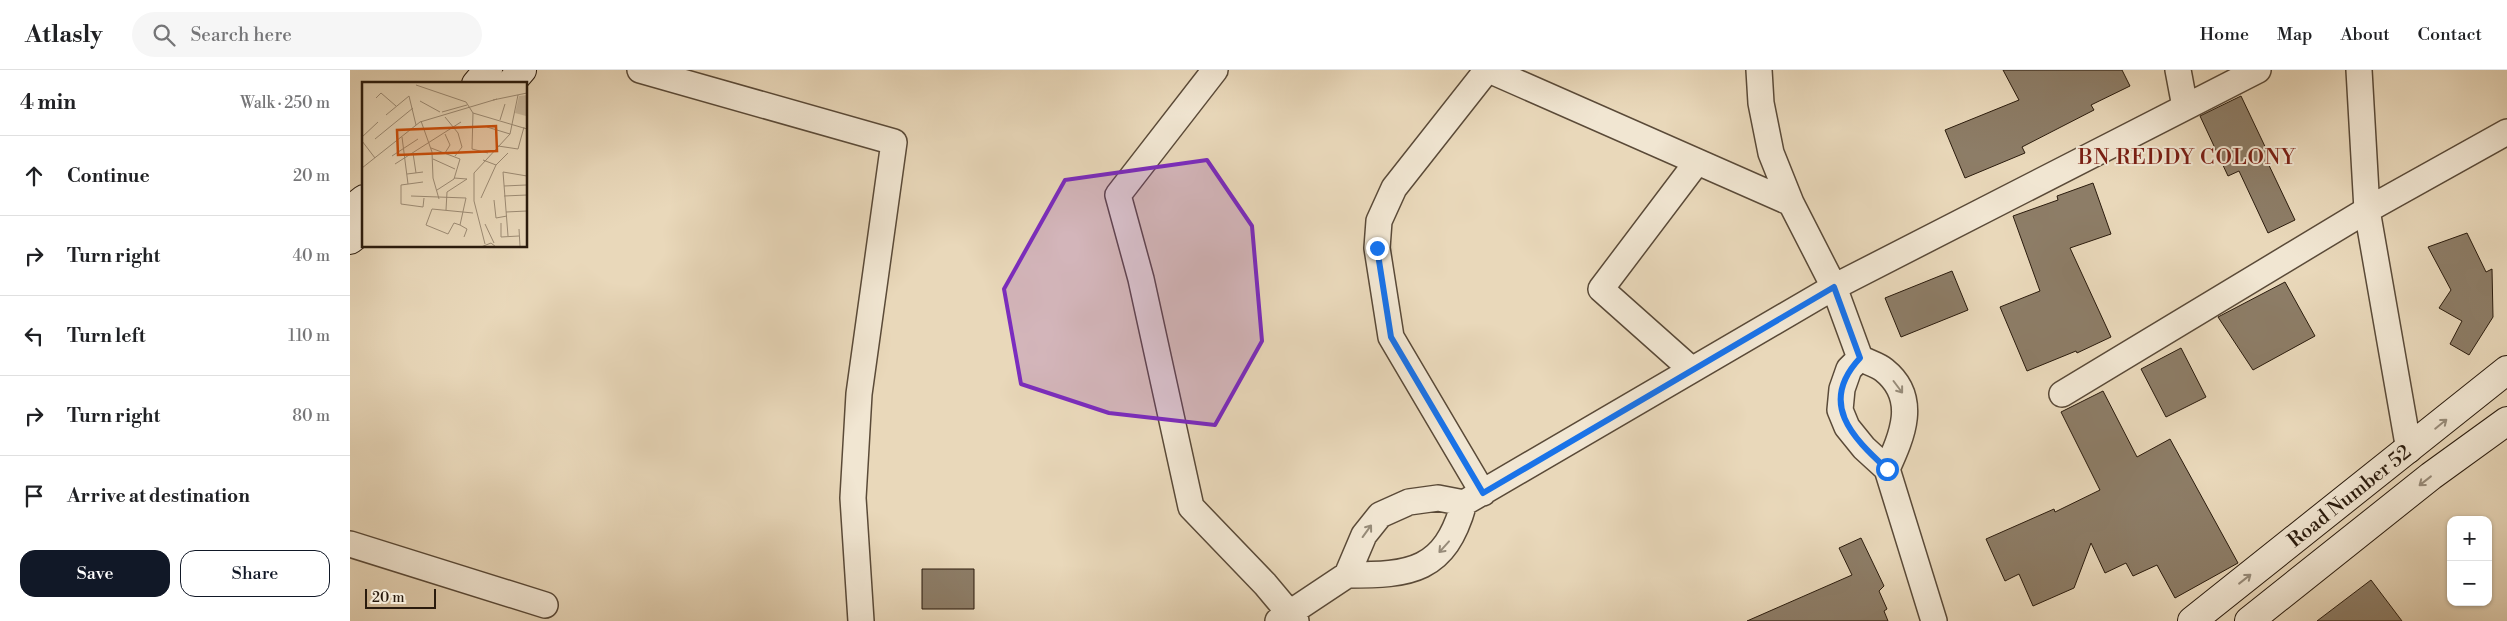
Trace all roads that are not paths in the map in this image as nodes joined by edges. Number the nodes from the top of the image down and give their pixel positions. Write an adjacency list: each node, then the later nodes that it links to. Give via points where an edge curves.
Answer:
1 (488, 70): 10 (main road)
2 (522, 70): 11 (main road)
3 (640, 70): 34 (street, via 894,142 859,394 853,498)
4 (1215, 70): 33 (street, via 1118,194 1142,279 1191,507 1265,584)
5 (1488, 70): 14 (street); 29 (street, via 1394,188 1379,221 1377,248 1391,337)
6 (1759, 70): 16 (street, via 1760,103 1771,153)
7 (2178, 70): 12 (street)
8 (2258, 70): 12 (street)
9 (2359, 70): 18 (street)
10 (478, 82)
11 (512, 82)
12 (2185, 107): 21 (street)
13 (2507, 132): 18 (street)
14 (1697, 162): 16 (street); 23 (street, via 1601,289)
15 (362, 201): 17 (main road)
16 (1791, 203): 21 (street)
17 (350, 210)
18 (2367, 210): 25 (street); 27 (street)
19 (362, 231): 20 (main road)
20 (350, 240)
21 (1834, 287): 22 (street); 23 (street)
22 (1860, 358): 28 (street, via 1849,370 1842,389 1840,410 1847,427); 28 (street, one-way to 28, via 1884,370 1903,393 1906,416 1899,443)
23 (1692, 370): 29 (street)
24 (2507, 370): 27 (main road, Road Number 52, one-way to 24)
25 (2062, 394)
26 (2507, 421): 37 (main road, Road Number 52, one-way to 37, via 2431,476)
27 (2409, 450): 36 (main road, Road Number 52, one-way to 27)
28 (1887, 469): 35 (street)
29 (1474, 498): 31 (street, one-way to 31, via 1447,546 1423,566 1388,575); 31 (street, one-way to 29, via 1364,534 1380,515 1409,502)
30 (350, 544): 32 (street)
31 (1347, 575): 33 (street)
32 (545, 605)
33 (1287, 619)
34 (861, 621)
35 (1934, 621)
36 (2192, 621)
37 (2249, 621)

